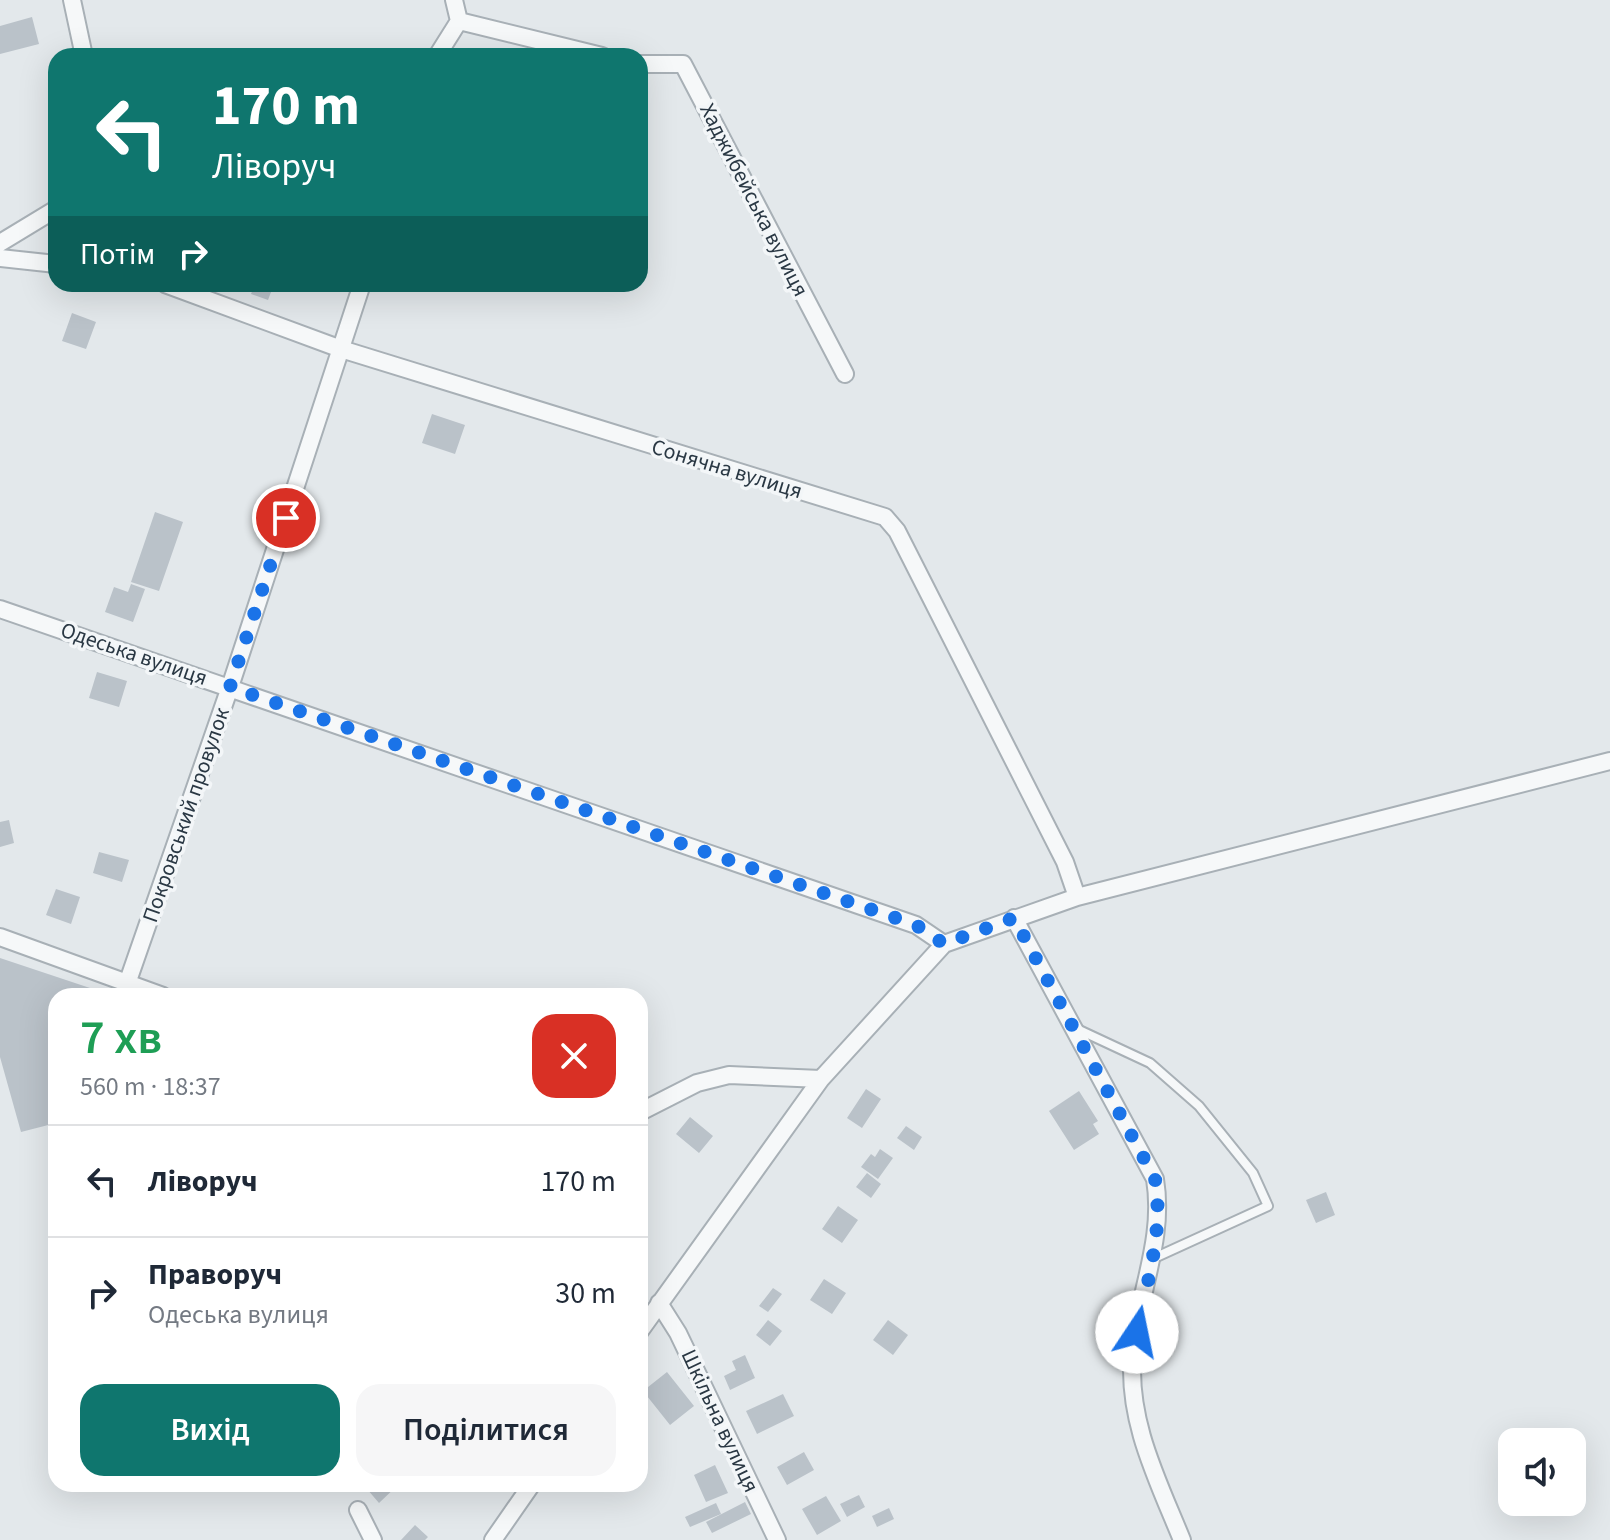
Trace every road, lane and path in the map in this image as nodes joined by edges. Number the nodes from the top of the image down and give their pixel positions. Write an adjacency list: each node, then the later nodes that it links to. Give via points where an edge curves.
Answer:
1 (72, 0): 4 (street)
2 (454, 0): 3 (street)
3 (459, 21): 5 (street); 6 (street)
4 (82, 48)
5 (442, 48)
6 (569, 48)
7 (648, 64): 15 (street, Хаджибейська вулиця, via 683,64)
8 (48, 214): 9 (street)
9 (0, 243)
10 (0, 258): 11 (street)
11 (48, 263)
12 (187, 292): 14 (street, Сонячна вулиця)
13 (359, 292): 14 (street, Покровський провулок)
14 (341, 349): 17 (street, Покровський провулок); 19 (street, Сонячна вулиця, via 885,517 897,531 1065,862)
15 (845, 374)
16 (0, 609): 17 (street, Одеська вулиця)
17 (230, 687): 22 (street, Одеська вулиця, via 916,925); 23 (street, Покровський провулок)
18 (1610, 761): 19 (street)
19 (1077, 897): 20 (street)
20 (1014, 918): 22 (street); 25 (street)
21 (0, 937): 23 (street)
22 (944, 944): 26 (street)
23 (128, 981): 24 (street)
24 (144, 988)
25 (1075, 1028): 28 (street, via 1155,1179 1159,1206); 28 (lane, via 1150,1063 1199,1106 1253,1173 1268,1206)
26 (821, 1079): 27 (street, via 729,1075 697,1083); 29 (street)
27 (648, 1108)
28 (1152, 1259): 36 (street, via 1132,1354 1133,1387 1137,1420)
29 (659, 1303): 30 (street); 35 (street, Шкільна вулиця)
30 (648, 1319)
31 (526, 1492): 34 (street)
32 (358, 1510): 33 (street)
33 (373, 1540)
34 (493, 1540)
35 (777, 1540)
36 (1182, 1540)

